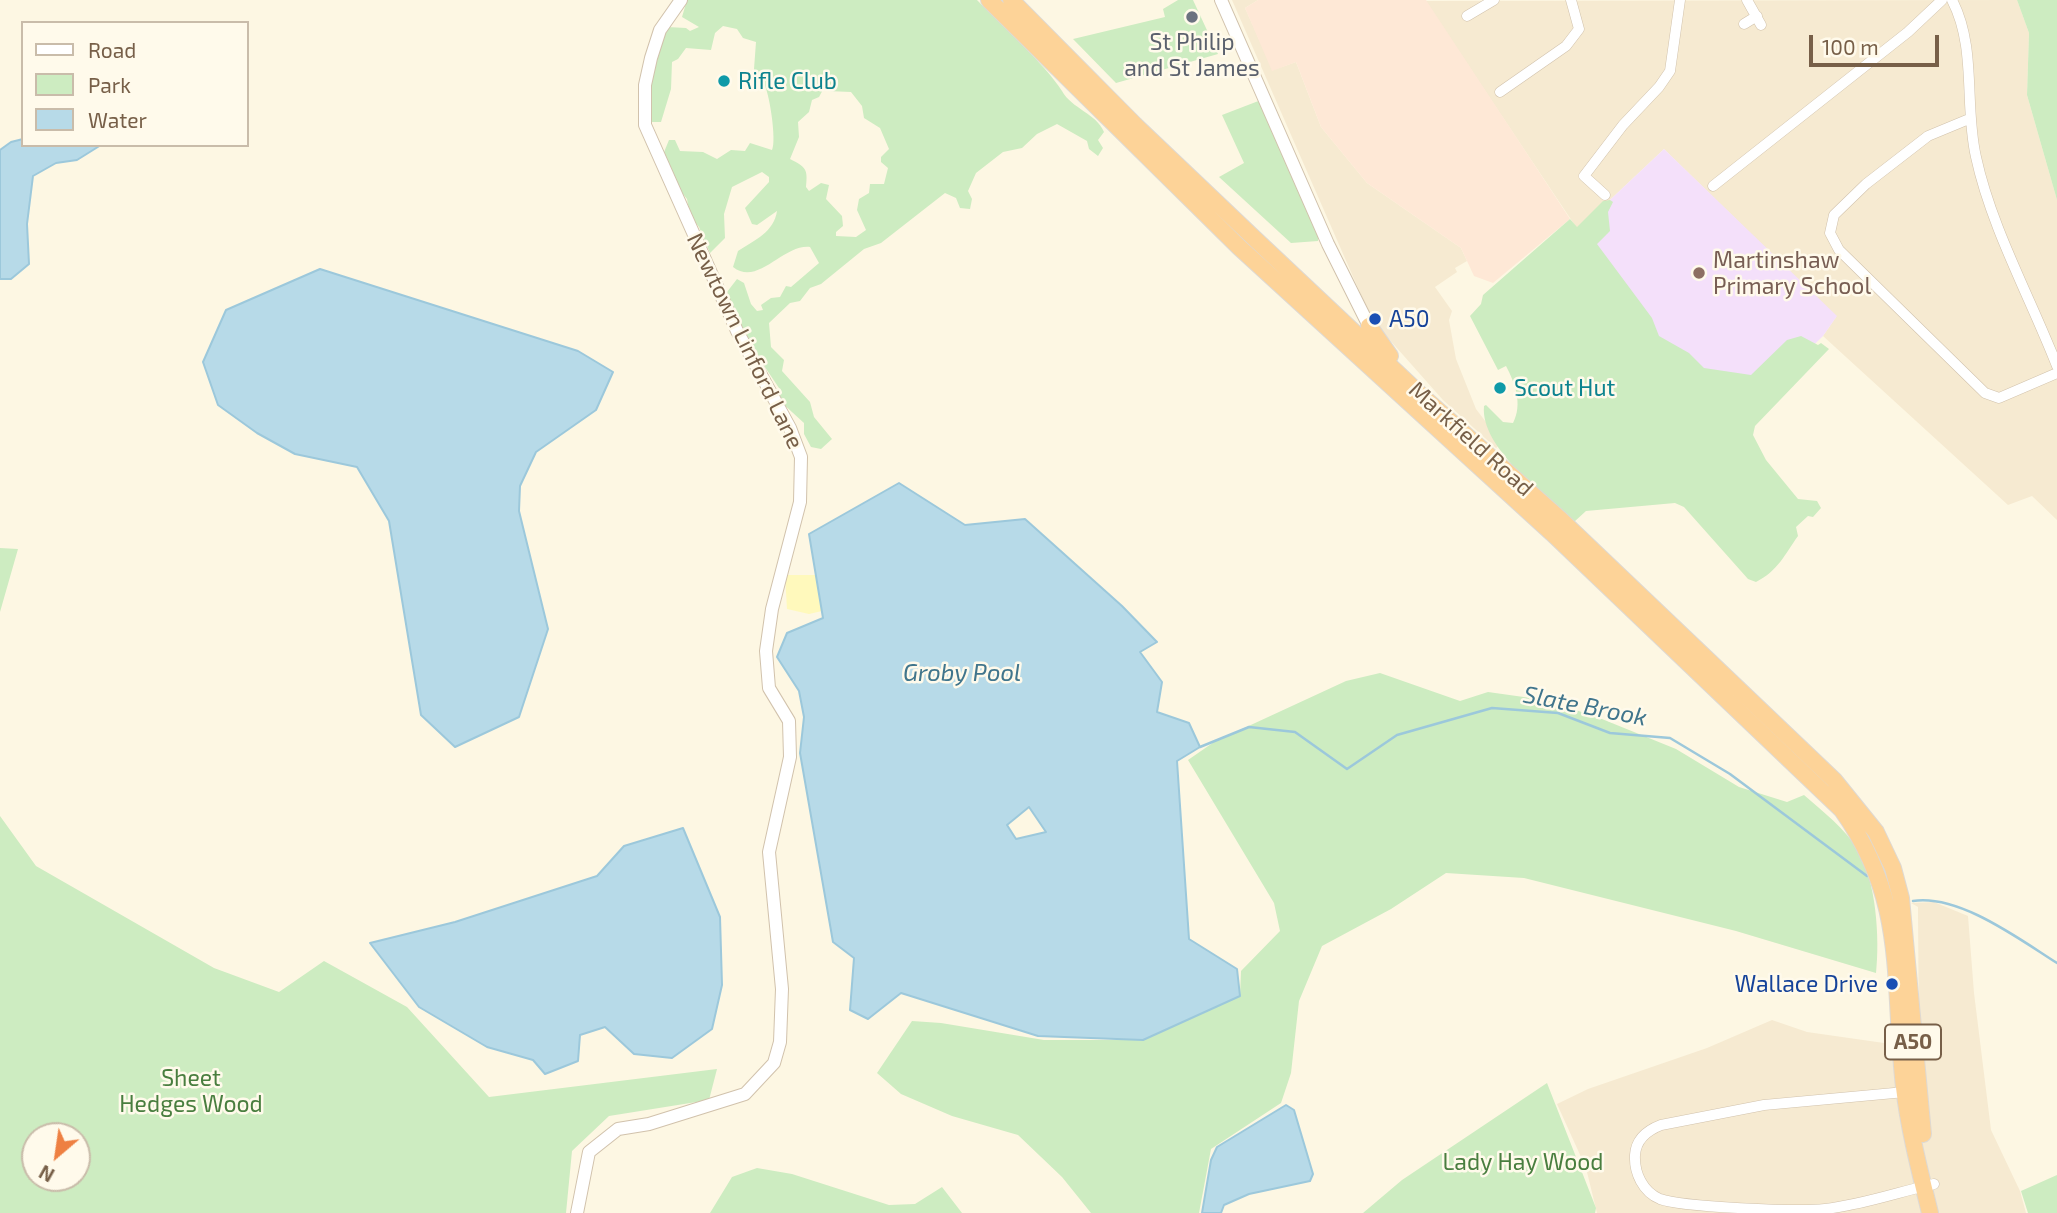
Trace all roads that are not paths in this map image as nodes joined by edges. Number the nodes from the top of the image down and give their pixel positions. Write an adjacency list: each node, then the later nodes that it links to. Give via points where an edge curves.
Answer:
1 (681, 0): 24 (street, Newtown Linford Lane, via 660,30 651,58 645,85 645,125 737,331 801,457 800,502 766,651 769,688 789,721 790,757 769,852 782,989 780,1042 774,1063 745,1094 618,1129 589,1152)
2 (989, 0): 21 (highway, Markfield Road / A50, via 1239,247 1552,533 1842,810 1864,841 1894,932)
3 (1011, 0): 20 (highway, Markfield Road / A50, via 1135,125)
4 (1221, 0): 17 (street)
5 (1494, 0): 11 (street)
6 (1571, 0): 13 (street, via 1578,29 1566,46)
7 (1680, 0): 16 (street, via 1670,71 1584,176)
8 (1747, 0): 12 (street, via 1759,21)
9 (1942, 0): 15 (street)
10 (1952, 0): 14 (street, via 1963,20)
11 (1468, 16)
12 (1744, 24)
13 (1500, 92)
14 (1969, 119): 18 (street, via 1976,159 2001,231); 19 (street, via 1928,136 1866,184 1834,215 1830,233 1839,250 1985,393 1999,398)
15 (1713, 186)
16 (1605, 195)
17 (1369, 326): 20 (highway)
18 (2057, 366)
19 (2057, 373)
20 (1423, 397): 22 (highway, Markfield Road / A50, via 1561,520 1841,787 1876,832 1893,868 1900,898)
21 (1905, 1092): 22 (highway, A50); 23 (street, via 1764,1105 1661,1125 1637,1145 1636,1171 1649,1192 1660,1199)
22 (1929, 1185): 23 (street, via 1828,1209); 25 (highway, A50); 26 (highway, A50)
23 (1778, 1211)
24 (577, 1213)
25 (1930, 1213)
26 (1941, 1213)

